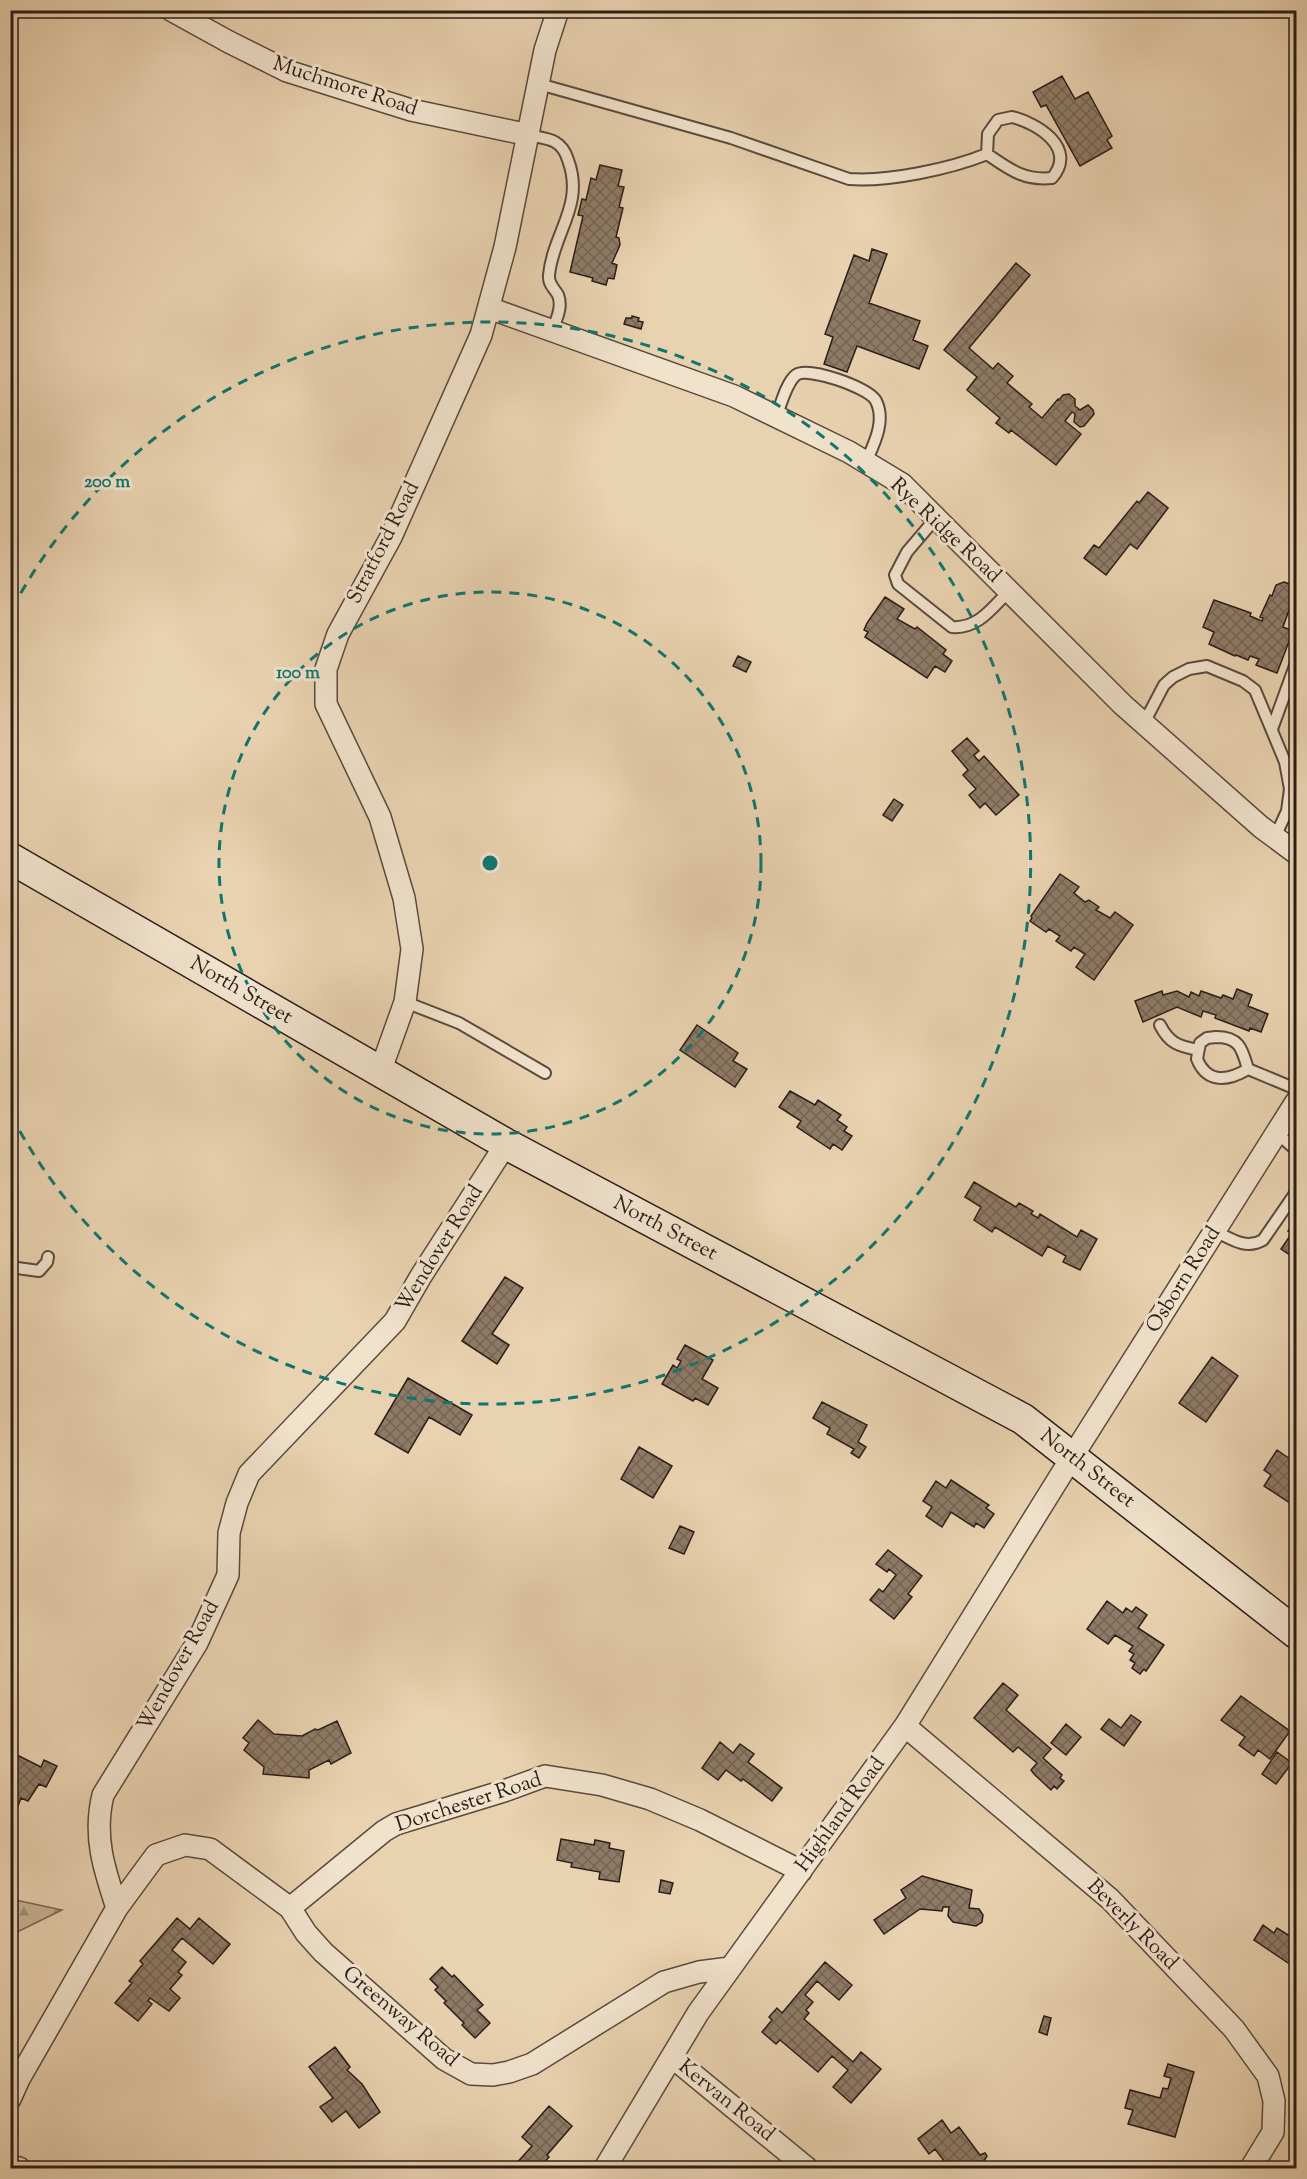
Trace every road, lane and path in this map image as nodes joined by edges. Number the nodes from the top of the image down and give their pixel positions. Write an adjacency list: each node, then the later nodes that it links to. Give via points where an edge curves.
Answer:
1 (171, 10): 4 (street, Muchmore Road, via 287,71 411,110)
2 (558, 10): 3 (street, Stratford Road)
3 (539, 84): 4 (street, Stratford Road); 5 (lane, via 731,138 849,179 900,175)
4 (529, 135): 6 (street, Stratford Road); 7 (lane, via 558,143 572,169 574,187 567,220 552,255 549,278 560,305)
5 (987, 154): 5 (lane, via 1022,176 1036,180 1052,178 1060,158 1047,133 1012,117 998,120 988,134)
6 (489, 308): 7 (street, Rye Ridge Road); 18 (street, Stratford Road, via 481,335 391,537 338,634 326,669 326,704 380,817 404,898 412,949)
7 (552, 331): 8 (street, Rye Ridge Road, via 734,396)
8 (776, 417): 9 (street, Rye Ridge Road); 9 (lane, via 795,375 803,371 868,392 876,399 880,411 879,432)
9 (866, 462): 10 (street, Rye Ridge Road, via 902,484)
10 (936, 518): 11 (street, Rye Ridge Road); 11 (lane, via 908,552 895,575 898,584 952,627 974,624)
11 (1009, 591): 13 (street, Rye Ridge Road)
12 (1296, 663): 14 (lane)
13 (1144, 723): 14 (lane, via 1164,685 1189,669 1207,666 1255,690); 15 (street, Rye Ridge Road)
14 (1272, 729): 15 (lane, via 1290,789 1287,812)
15 (1275, 837): 16 (street, Rye Ridge Road)
16 (1296, 853)
17 (10, 858): 22 (main road, North Street)
18 (405, 1002): 22 (street, Stratford Road); 23 (lane, via 459,1023)
19 (1160, 1025): 20 (lane, via 1166,1038 1181,1047)
20 (1198, 1050): 21 (lane, via 1199,1065 1215,1077 1225,1079); 21 (lane, via 1207,1038 1225,1037 1234,1041 1245,1055)
21 (1248, 1069): 24 (lane)
22 (380, 1072): 27 (main road, North Street)
23 (545, 1073)
24 (1296, 1089)
25 (1296, 1102): 26 (street, Osborn Road)
26 (1277, 1133): 28 (lane); 30 (street, Osborn Road)
27 (507, 1144): 33 (main road, North Street, via 1023,1419); 37 (street, Wendover Road, via 395,1321 249,1474 229,1533 228,1575 197,1643 103,1795 98,1814 99,1839)
28 (1296, 1150)
29 (1296, 1192): 30 (lane, via 1258,1243 1240,1244)
30 (1215, 1231): 33 (street, Osborn Road)
31 (48, 1257): 32 (lane, via 39,1272)
32 (10, 1268)
33 (1072, 1457): 34 (main road, North Street); 35 (street, Highland Road)
34 (1296, 1633)
35 (905, 1726): 36 (street, Highland Road); 46 (street, Beverly Road, via 1110,1899 1233,2029 1268,2076 1274,2101 1273,2132)
36 (801, 1871): 38 (street, Dorchester Road, via 650,1799 602,1785 545,1776 396,1824); 39 (street, Highland Road)
37 (117, 1908): 38 (street, Greenway Road, via 154,1852 185,1845 210,1849); 41 (street)
38 (290, 1908): 39 (street, Greenway Road, via 323,1952 444,2059 471,2074 493,2075 532,2064 664,1982)
39 (730, 1968): 40 (street, Highland Road)
40 (672, 2057): 44 (street, Highland Road); 45 (street, Kervan Road)
41 (10, 2099)
42 (10, 2166): 43 (street)
43 (18, 2169)
44 (605, 2169)
45 (807, 2169)
46 (1251, 2169)

